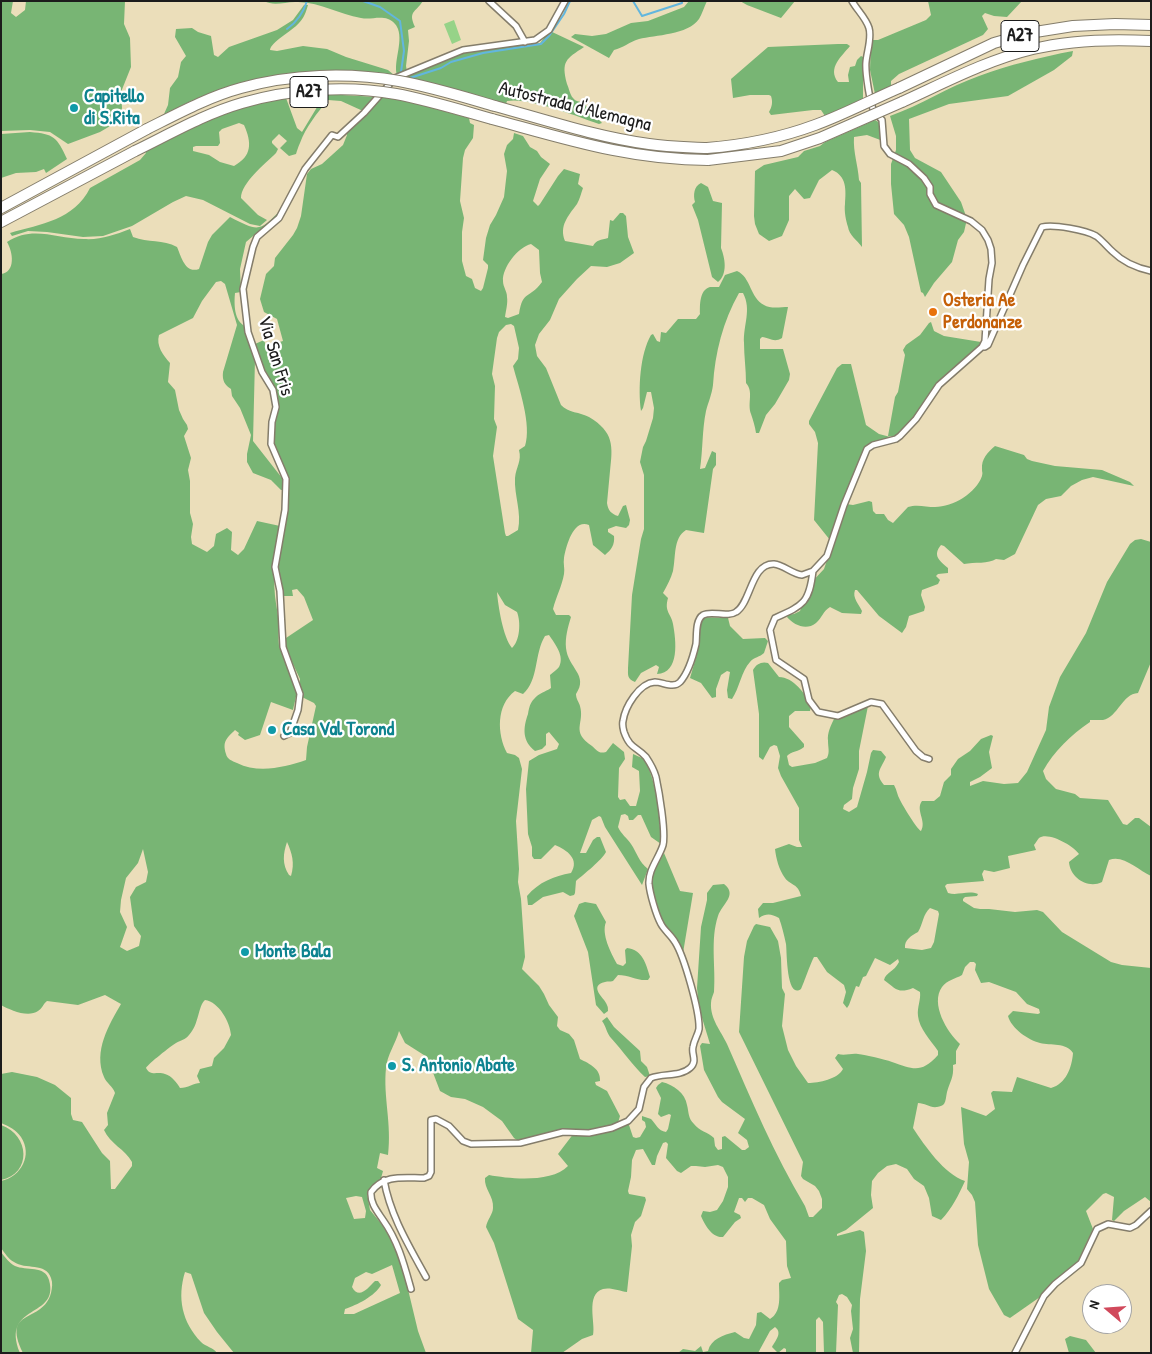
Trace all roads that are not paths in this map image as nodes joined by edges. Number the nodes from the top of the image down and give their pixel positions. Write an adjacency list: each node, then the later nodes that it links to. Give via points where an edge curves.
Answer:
1 (489, 1): 6 (street, via 516,26)
2 (565, 1): 6 (street, Via San Fris, via 548,30 535,40)
3 (852, 1): 10 (street, via 869,28 868,86 875,113 882,120 884,146 924,178 936,205 971,221 988,240 992,263)
4 (1151, 25): 7 (highway, Autostrada d'Alemagna / A27, bridge, via 1073,26 994,43 815,125 738,145 707,148 648,144 574,128 399,81 325,76 271,82 240,88 197,104)
5 (1151, 41): 8 (highway, Autostrada d'Alemagna / A27, bridge, via 1078,42 1034,49 1001,59 820,138 781,150 708,160 675,160 601,149 396,94 345,90 297,93 242,103 202,118)
6 (525, 42): 12 (street, Via San Fris, via 463,50 395,78 364,113 338,137 332,135 317,152 279,218 257,237 253,247 243,288 248,332 262,372 273,390 276,407 271,444 286,479 285,510 275,567 280,591 283,647 300,694 292,728)
7 (1, 208)
8 (1, 222)
9 (1151, 271): 10 (street, via 1126,261 1091,233 1042,227 988,345)
10 (982, 347): 11 (street, via 939,385 900,436 867,449 829,552)
11 (813, 570): 13 (street, via 810,591 801,606 775,618 770,630 776,660 804,679 809,700 818,712 838,716 871,702 882,704 916,751); 14 (street, via 802,575 777,565 766,566 756,576 738,611 704,614 698,621 689,668 680,682 673,685 656,682 644,686 633,696 623,720 630,745 647,758 656,777 664,837 649,885 660,923 675,942 693,991 699,1026 692,1048 692,1067 651,1078 644,1087 639,1109 628,1121 589,1133 564,1132 520,1143 471,1144 463,1141 449,1126 434,1119 430,1122 429,1176)
12 (284, 736)
13 (929, 759)
14 (384, 1180): 16 (street, via 394,1215); 17 (street, via 371,1192 372,1201 394,1236)
15 (1151, 1211): 18 (street, via 1130,1228 1108,1224 1097,1229 1081,1263 1044,1296)
16 (426, 1277)
17 (411, 1289)
18 (1015, 1353)

